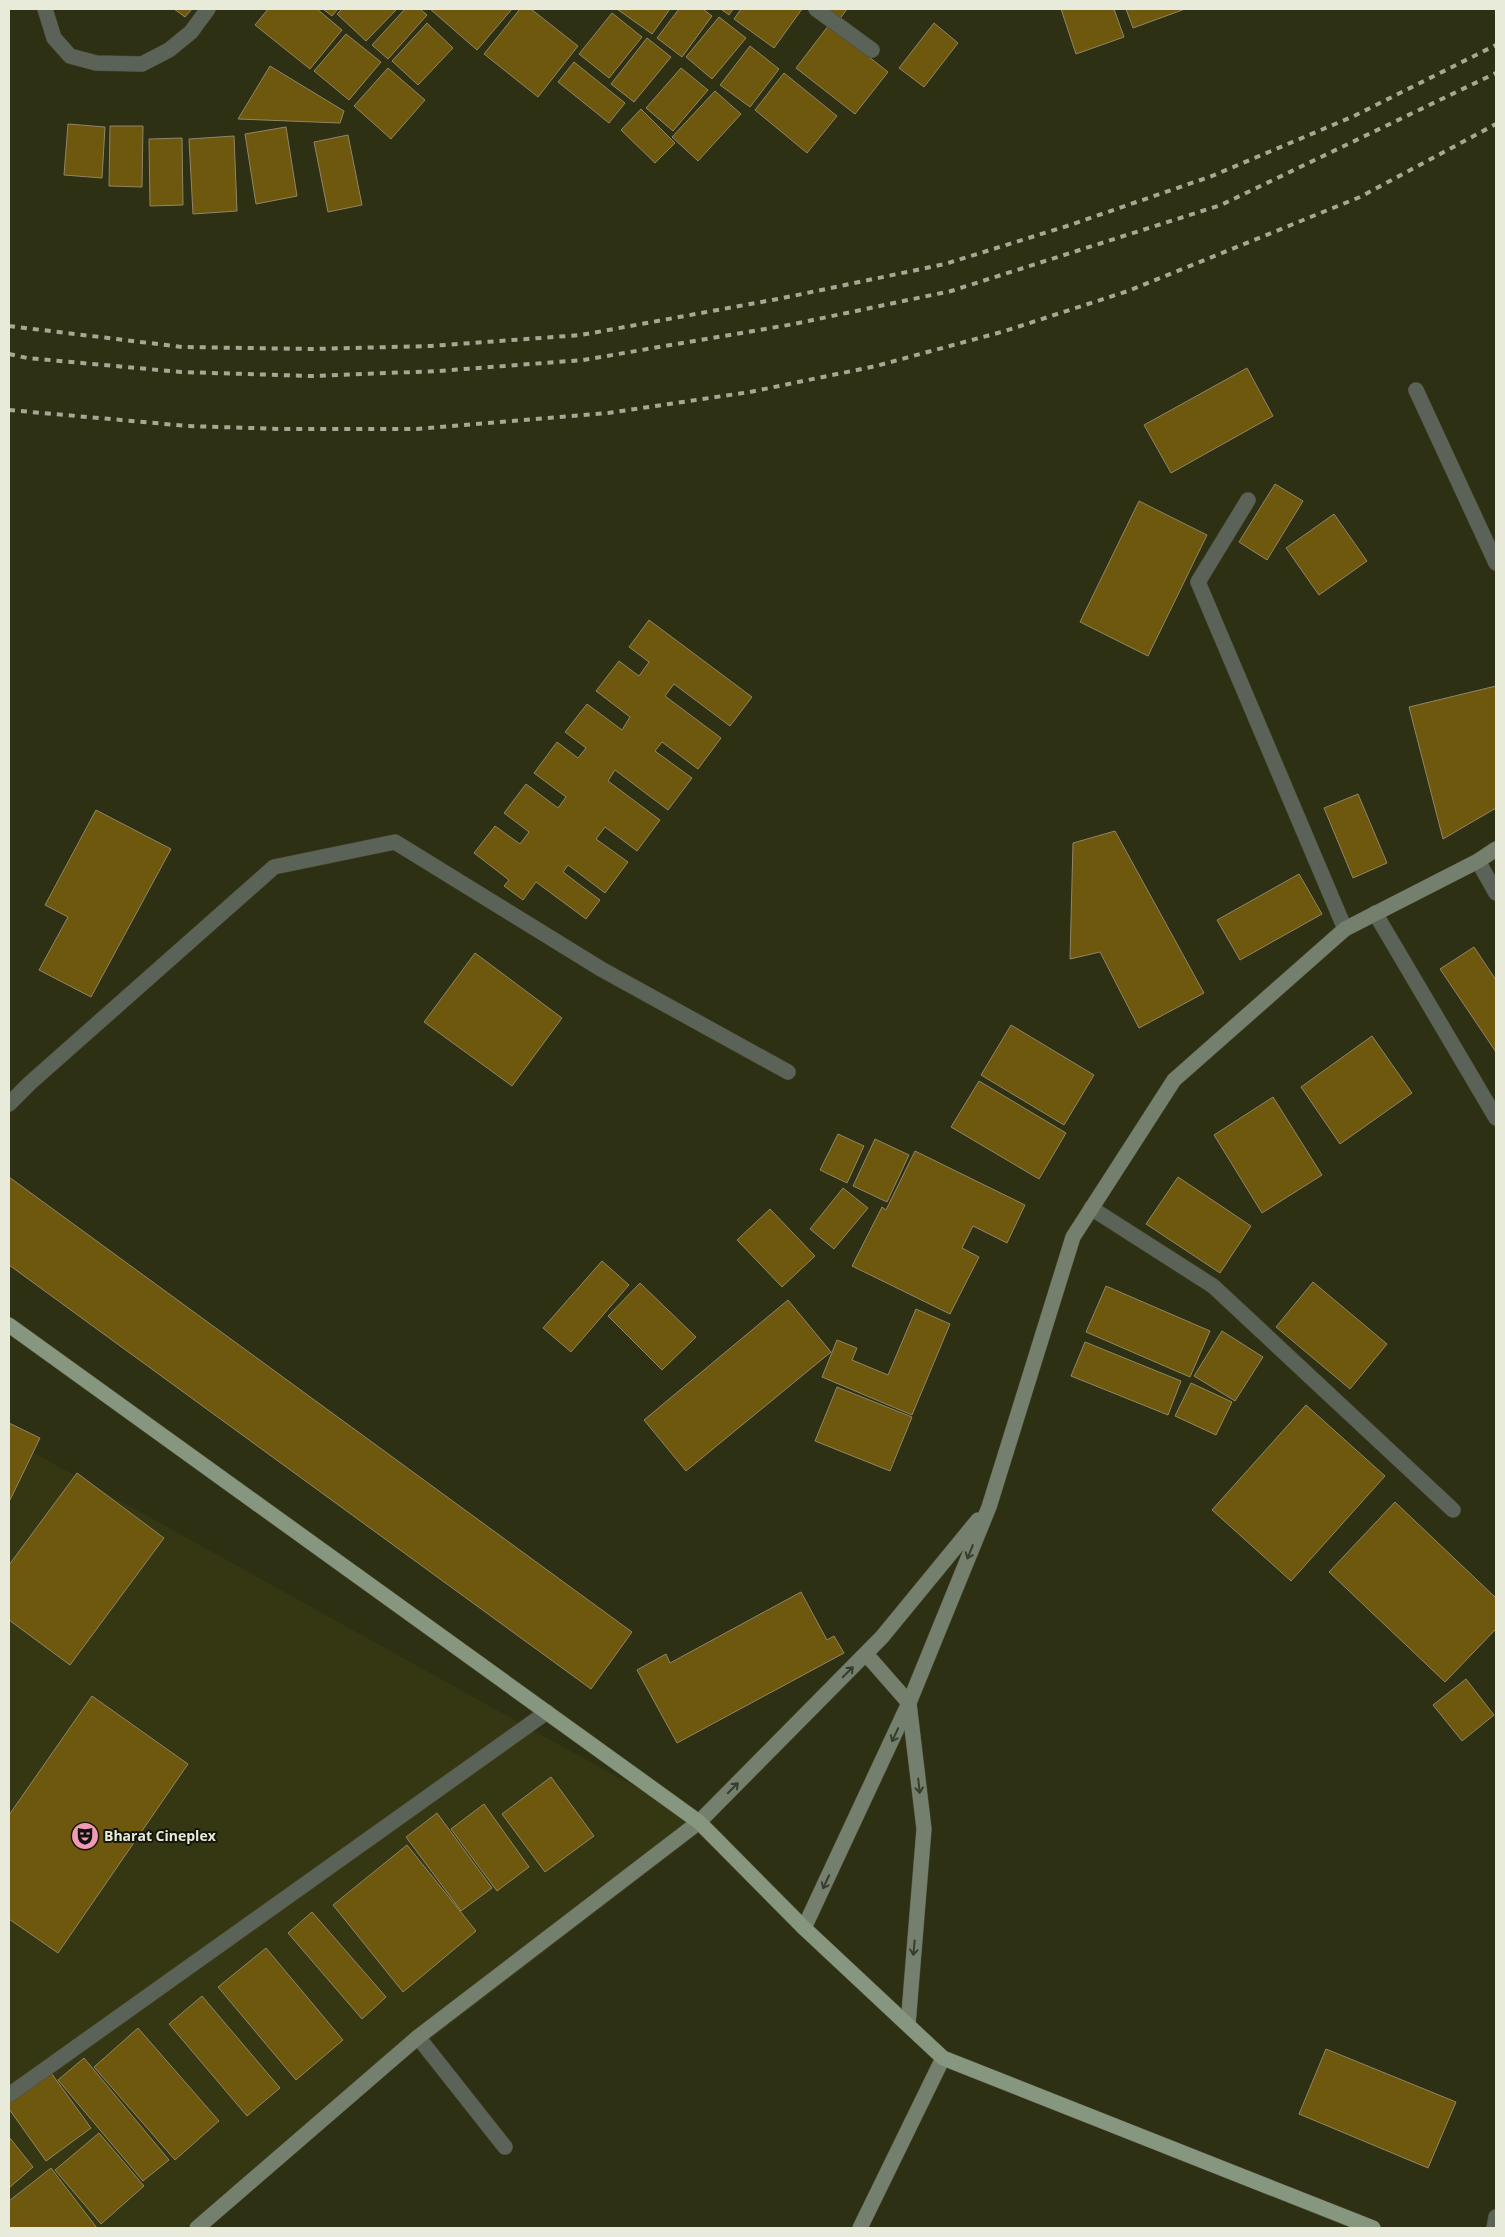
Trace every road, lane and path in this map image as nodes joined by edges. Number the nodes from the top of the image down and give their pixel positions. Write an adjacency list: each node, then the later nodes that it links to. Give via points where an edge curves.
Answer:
1 (45, 9): 2 (street, via 54,38 70,56 96,63 142,64 170,50 191,32)
2 (208, 9)
3 (816, 9): 4 (street)
4 (872, 50)
5 (1416, 390): 7 (street)
6 (1248, 500): 12 (street, via 1198,582)
7 (1496, 563)
8 (1496, 849): 9 (street)
9 (1478, 861): 10 (street); 11 (street)
10 (1496, 893)
11 (1375, 913): 12 (street); 15 (street)
12 (1345, 929): 16 (street, via 1174,1080)
13 (788, 1072): 14 (street, via 601,969 395,842 274,867)
14 (9, 1104)
15 (1496, 1118)
16 (1092, 1208): 18 (street, via 1073,1237); 19 (street, via 1214,1286)
17 (9, 1325): 22 (main road)
18 (989, 1507): 20 (street); 21 (street, one-way to 21)
19 (1453, 1510)
20 (866, 1654): 21 (street); 23 (street, one-way to 20)
21 (910, 1703): 24 (street, one-way to 24); 25 (street, one-way to 25, via 924,1829)
22 (547, 1712): 23 (main road); 28 (street)
23 (699, 1822): 24 (main road); 26 (street)
24 (804, 1928): 25 (main road)
25 (908, 2025): 27 (main road)
26 (418, 2037): 29 (street); 31 (street)
27 (944, 2058): 32 (street); 33 (main road)
28 (9, 2095)
29 (505, 2147)
30 (1496, 2217): 34 (street)
31 (196, 2228)
32 (860, 2228)
33 (1372, 2228)
34 (1494, 2228)

